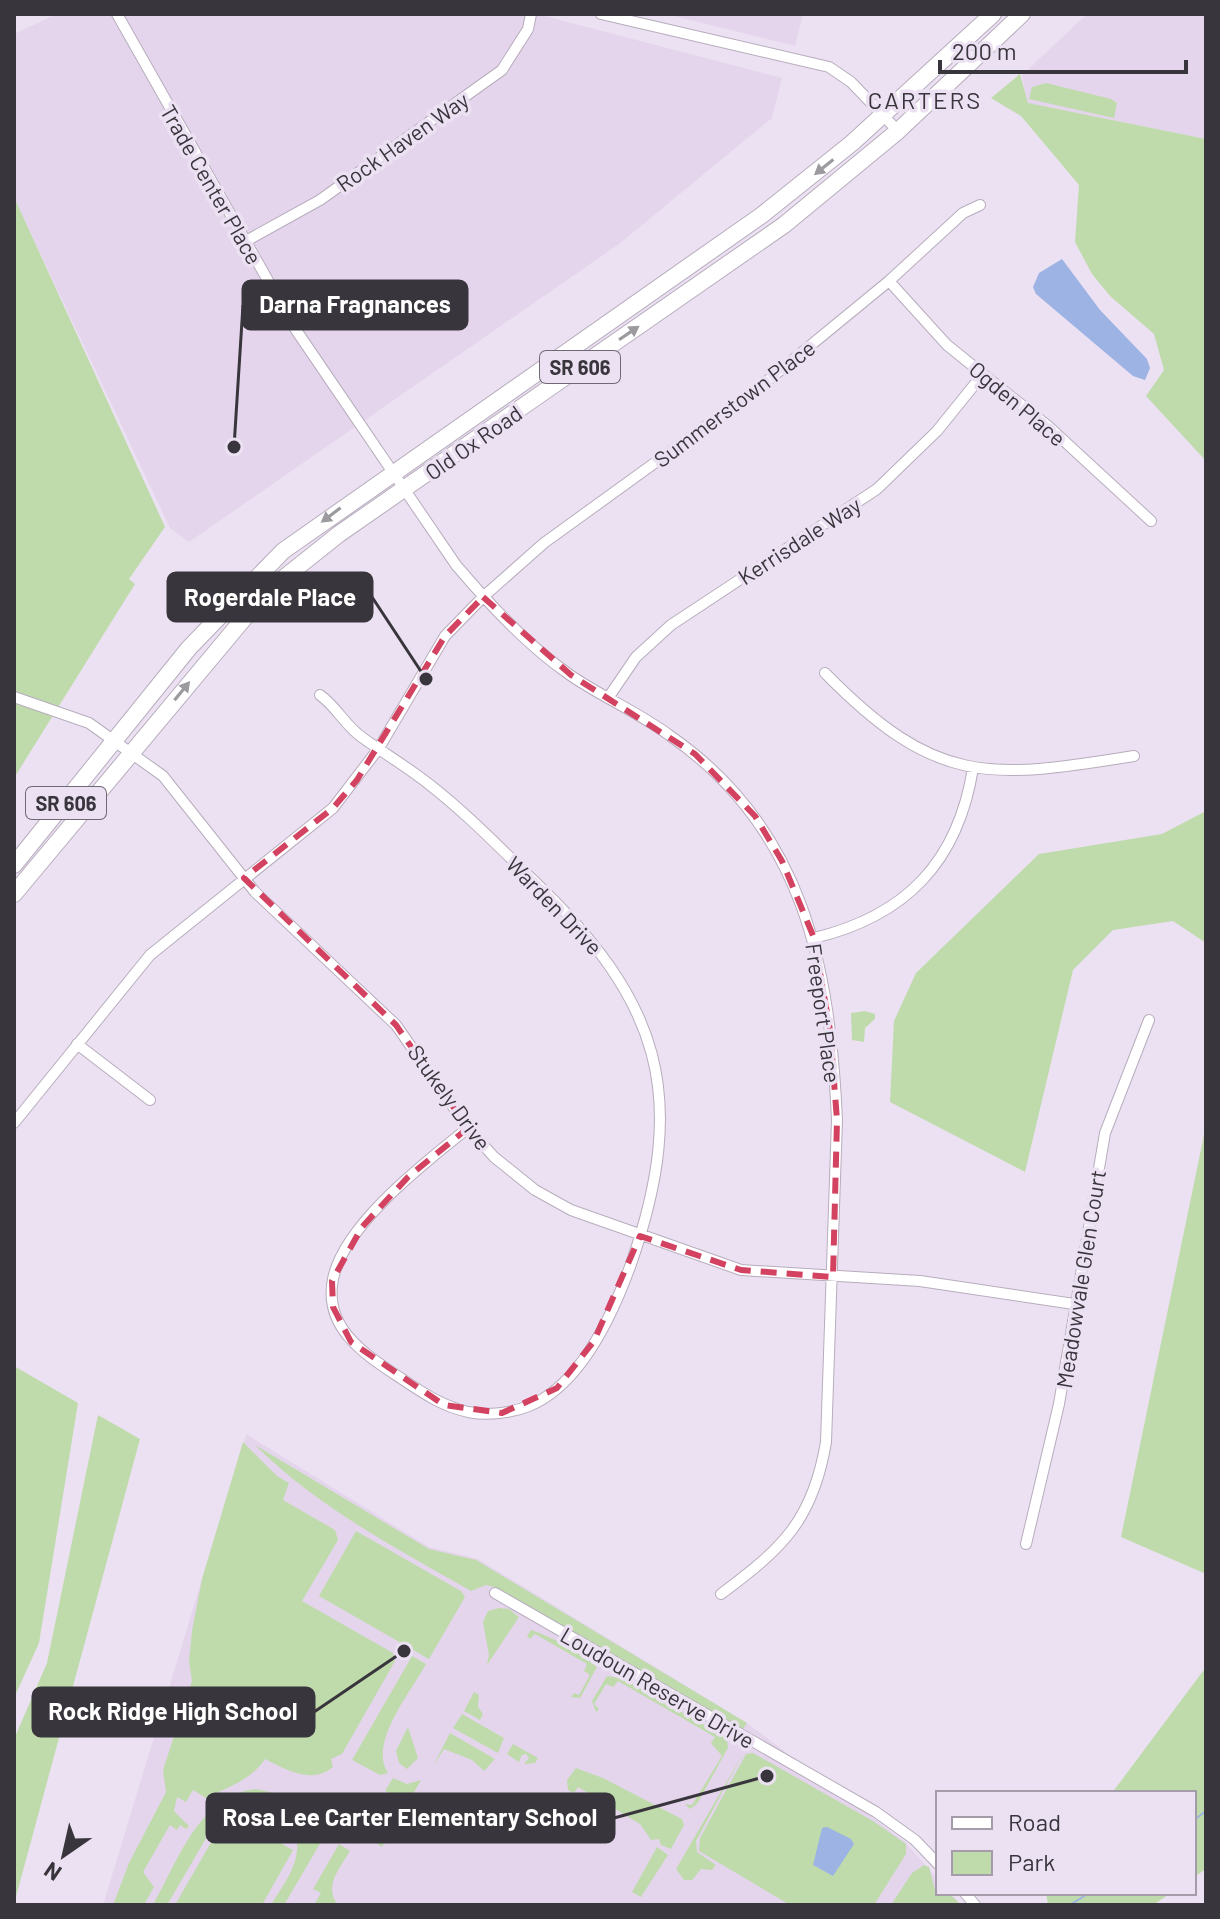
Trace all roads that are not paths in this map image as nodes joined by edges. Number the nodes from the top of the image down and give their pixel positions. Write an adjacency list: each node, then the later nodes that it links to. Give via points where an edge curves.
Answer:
1 (117, 14): 9 (street, Trade Center Place)
2 (531, 14): 9 (street, Rock Haven Way, via 528,29 502,70 320,200)
3 (601, 14): 6 (street, via 829,67)
4 (993, 14): 6 (main road, Old Ox Road / SR 606)
5 (1022, 14): 7 (main road, Old Ox Road / SR 606)
6 (883, 116): 7 (street); 12 (main road, Old Ox Road / SR 606, one-way to 12, via 697,264)
7 (898, 131): 13 (main road, Old Ox Road / SR 606, one-way to 7, via 774,232)
8 (980, 205): 10 (street, Summerstown Place, via 963,213)
9 (246, 241): 12 (street, Trade Center Place, via 296,330)
10 (889, 281): 11 (street, Ogden Place, via 947,345); 15 (street, Summerstown Place, via 761,386 544,543)
11 (983, 374): 14 (street, Ogden Place); 19 (street, Kerrisdale Way, via 922,447 877,489 671,625 636,657)
12 (394, 470): 13 (street, Freeport Place); 20 (main road, Old Ox Road / SR 606, one-way to 20, via 283,551 240,592)
13 (405, 490): 15 (street, Freeport Place); 22 (main road, Old Ox Road / SR 606, one-way to 13, via 237,626 285,577)
14 (1151, 521)
15 (483, 597): 19 (street, Freeport Place, via 554,663); 21 (street, Summerstown Place, via 445,636)
16 (825, 673): 24 (street, via 887,729 934,757)
17 (320, 695): 21 (street, Warden Drive, via 351,729)
18 (14, 697): 20 (street, Stukely Drive, via 89,723)
19 (608, 698): 28 (street, Freeport Place, via 669,734 736,793 778,853)
20 (117, 740): 22 (street, Stukely Drive); 25 (main road, Old Ox Road / SR 606)
21 (379, 748): 26 (street, Summerstown Place, via 333,808); 34 (street, Warden Drive, via 453,803 543,889 586,932 628,992 650,1048 660,1115 658,1163)
22 (133, 752): 26 (street, Stukely Drive, via 177,791); 27 (main road, Old Ox Road / SR 606)
23 (1134, 756): 24 (street, via 1028,770)
24 (973, 768): 28 (street, via 963,817 927,875 877,916)
25 (14, 865)
26 (244, 878): 30 (street, Summerstown Place, via 150,955); 33 (street, Stukely Drive, via 396,1025)
27 (14, 894)
28 (814, 938): 35 (street, Freeport Place, via 836,1093)
29 (1149, 1020): 36 (street, Meadowvale Glen Court, via 1105,1133)
30 (77, 1044): 31 (street); 32 (street, Summerstown Place)
31 (150, 1100)
32 (14, 1123)
33 (468, 1128): 34 (street, Stukely Drive, via 535,1190); 34 (street, via 408,1177 376,1212 346,1247 332,1281 333,1307 351,1342 434,1400 472,1413 502,1413 531,1405 557,1388 594,1341)
34 (641, 1237): 35 (street, Stukely Drive, via 741,1270)
35 (833, 1277): 36 (street, Stukely Drive, via 962,1285); 39 (street, Freeport Place, via 821,1477 796,1529 778,1550)
36 (1074, 1304): 37 (street, Meadowvale Glen Court, via 1059,1404)
37 (1026, 1544)
38 (495, 1593): 40 (street, Loudoun Reserve Drive, via 876,1812 909,1834)
39 (721, 1594)
40 (936, 1862)

